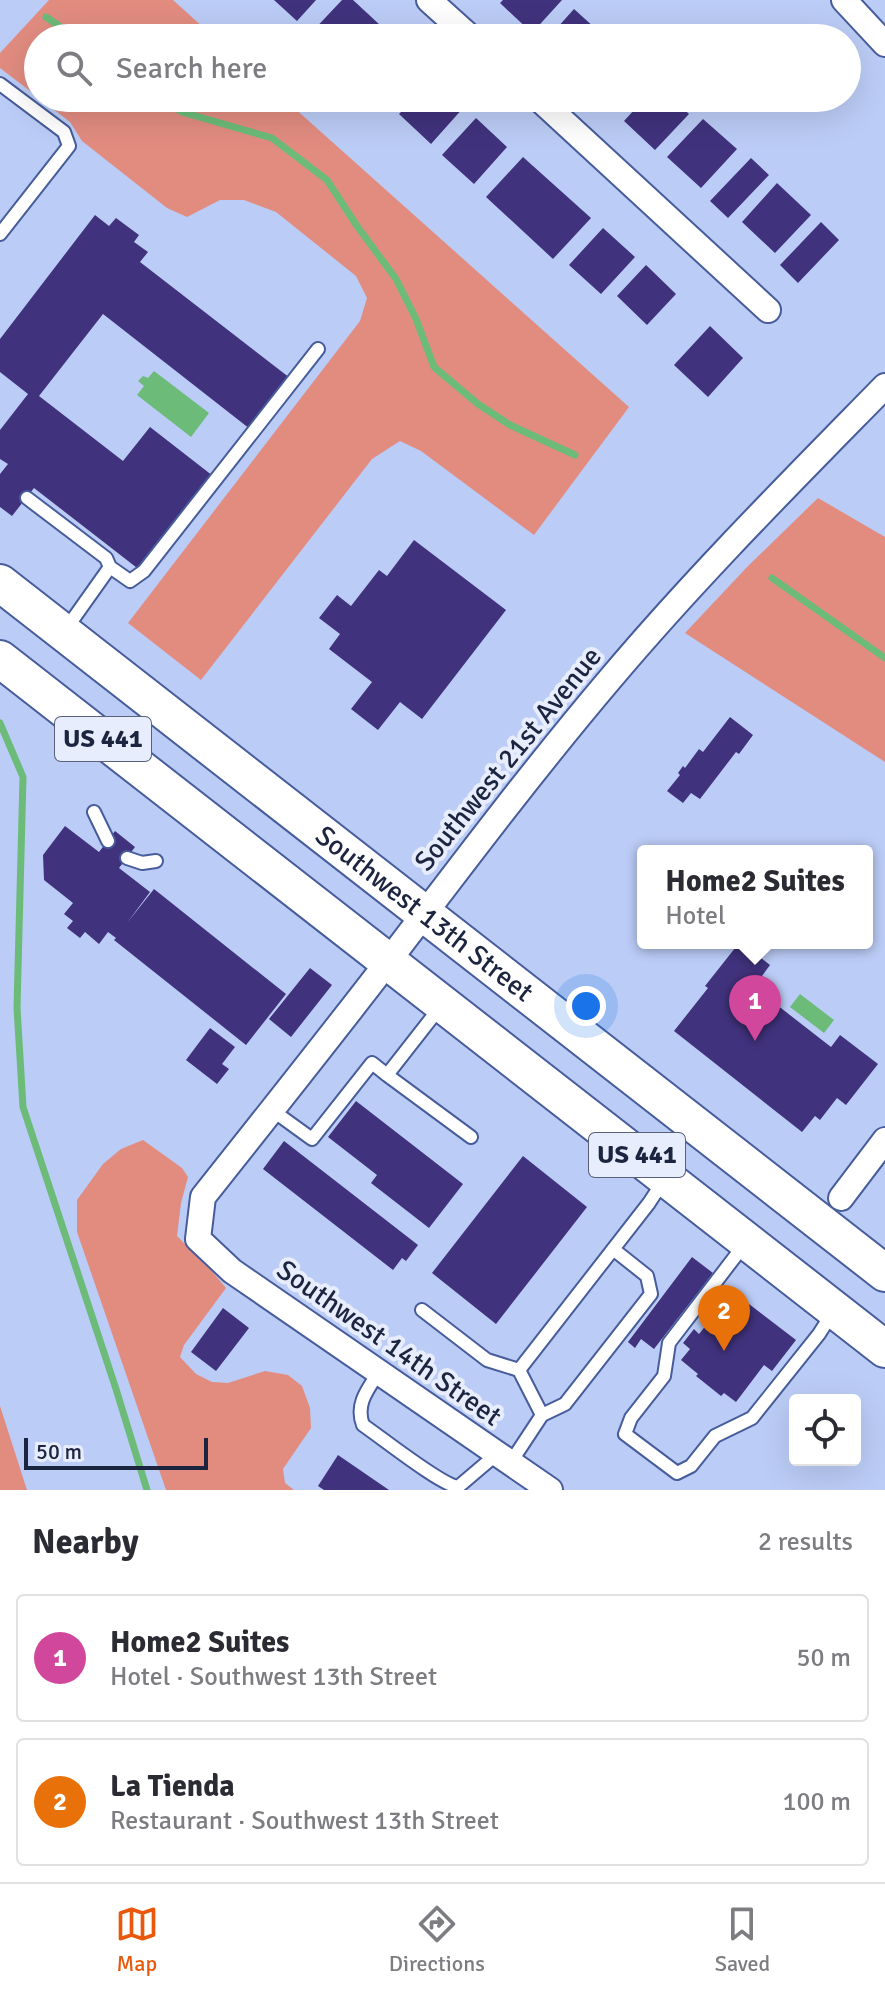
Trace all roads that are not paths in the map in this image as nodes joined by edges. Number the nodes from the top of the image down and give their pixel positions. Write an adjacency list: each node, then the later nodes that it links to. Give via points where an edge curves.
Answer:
1 (429, 0): 3 (street)
2 (848, 1): 4 (street)
3 (456, 24)
4 (885, 44)
5 (0, 84): 6 (lane)
6 (24, 102)
7 (37, 112): 9 (lane, via 64,132 69,146)
8 (553, 112): 10 (street)
9 (0, 234)
10 (768, 310)
11 (318, 349): 14 (lane, via 144,571 130,581)
12 (885, 386): 22 (street, Southwest 21st Avenue, via 612,677)
13 (27, 498): 14 (lane, via 106,558)
14 (110, 567): 16 (lane)
15 (0, 583): 16 (main road, Southwest 13th Street / US 441)
16 (63, 632): 22 (main road, Southwest 13th Street / US 441)
17 (0, 659): 23 (main road, US 441)
18 (94, 812): 19 (lane)
19 (108, 841)
20 (127, 858): 21 (lane)
21 (156, 861)
22 (423, 913): 23 (street, Southwest 21st Avenue); 30 (main road, Southwest 13th Street / US 441)
23 (388, 961): 24 (main road, US 441); 26 (street, Southwest 21st Avenue)
24 (443, 1003): 25 (lane); 29 (main road, US 441)
25 (387, 1075): 26 (lane, via 372,1063 312,1139); 27 (lane)
26 (272, 1110): 31 (street, Southwest 21st Avenue, via 203,1197)
27 (471, 1137)
28 (885, 1140): 30 (street)
29 (665, 1178): 32 (main road, US 441); 33 (lane)
30 (831, 1211): 34 (main road); 35 (main road, Southwest 13th Street / US 441)
31 (198, 1239): 41 (street, Southwest 14th Street, via 232,1271)
32 (747, 1241): 34 (main road, US 441); 37 (lane, via 669,1343 664,1376 625,1434 677,1473 691,1466 715,1436 752,1418)
33 (613, 1249): 40 (lane); 42 (lane, via 647,1276 651,1294 565,1404)
34 (784, 1270): 37 (main road, US 441)
35 (885, 1273)
36 (422, 1310): 40 (lane, via 487,1360)
37 (835, 1310): 38 (main road, via 865,1308); 39 (main road, US 441)
38 (885, 1320)
39 (885, 1349)
40 (519, 1370): 42 (lane)
41 (379, 1372): 43 (street, Southwest 14th Street); 43 (lane, via 363,1397 361,1420 406,1455 458,1487)
42 (542, 1415): 43 (lane)
43 (504, 1458): 44 (street, Southwest 14th Street)
44 (550, 1490)

